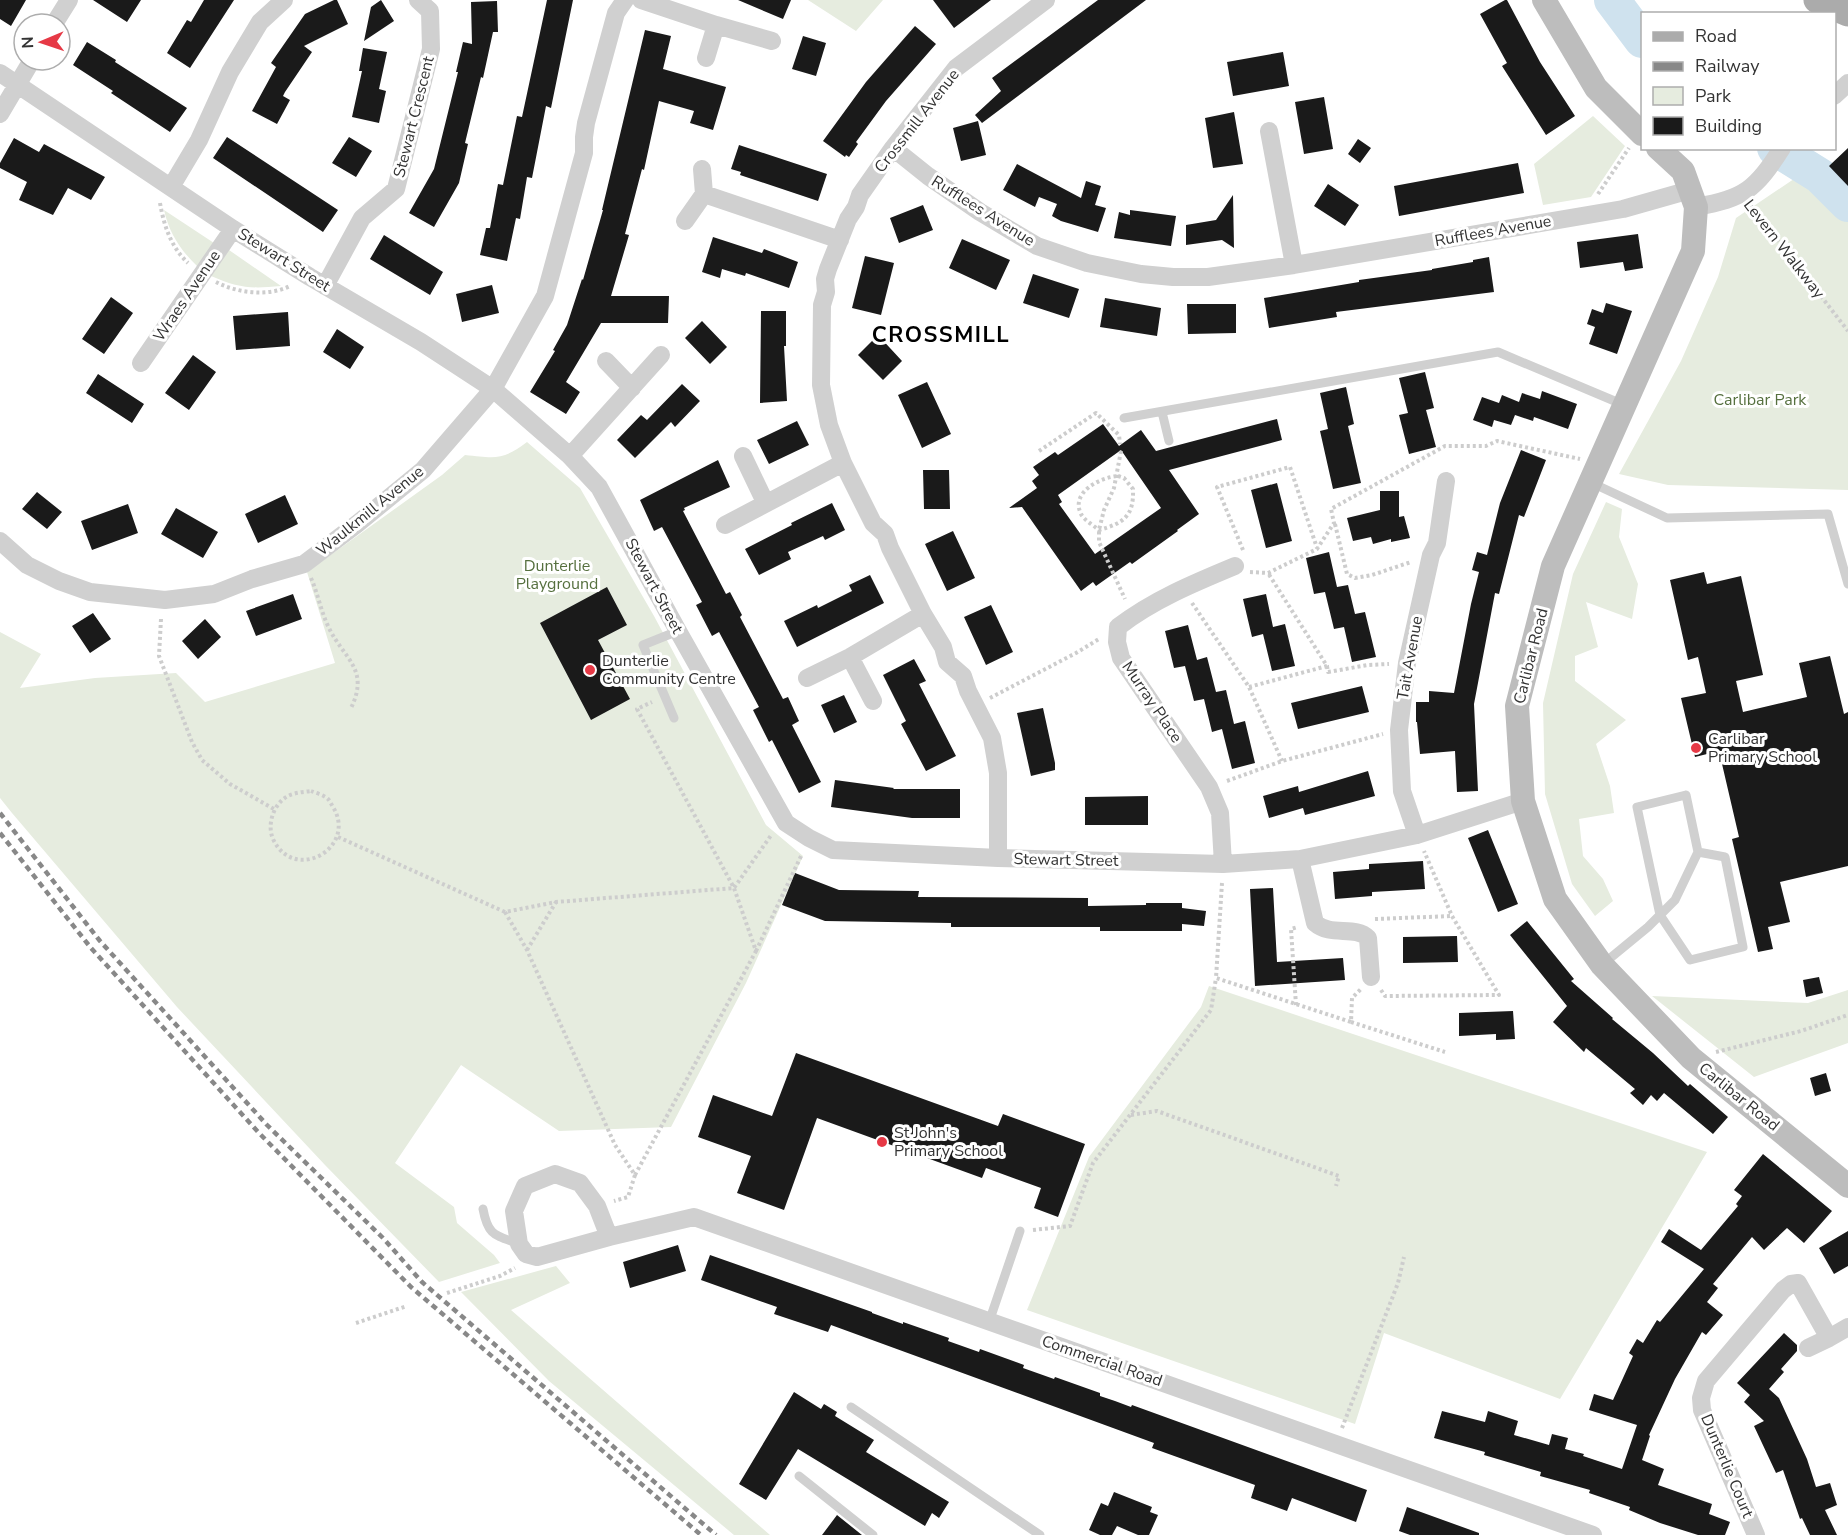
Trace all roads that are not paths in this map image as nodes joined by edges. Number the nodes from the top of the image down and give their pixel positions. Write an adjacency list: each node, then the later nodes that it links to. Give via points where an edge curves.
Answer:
1 (284, 0): 22 (street, via 260,22)
2 (418, 0): 29 (street, Stewart Crescent, via 430,11 431,49 396,189 362,218)
3 (625, 0): 34 (street, Waulkmill Avenue, via 616,13 586,123 584,153 544,296)
4 (641, 0): 9 (street)
5 (1046, 0): 18 (street, Crossmill Avenue, via 956,68)
6 (1544, 0): 17 (street, via 1596,87)
7 (1817, 0): 8 (main road)
8 (1848, 13)
9 (716, 25): 10 (street); 11 (street)
10 (772, 41)
11 (706, 58)
12 (25, 72): 14 (street)
13 (0, 73): 14 (street, Stewart Street)
14 (18, 84): 15 (street); 22 (street, Stewart Street)
15 (0, 114)
16 (1269, 131): 28 (street)
17 (1641, 133)
18 (892, 148): 27 (street, Crossmill Avenue, via 860,195); 28 (street, Rufflees Avenue, via 1008,229 1037,246 1087,263 1173,277 1208,277)
19 (1660, 150): 24 (street, via 1683,171)
20 (1781, 150): 24 (street, via 1765,176 1742,194 1718,203)
21 (702, 169): 23 (street)
22 (171, 187): 26 (street, Stewart Street)
23 (704, 194): 25 (street); 27 (street)
24 (1693, 198): 28 (street, Rufflees Avenue); 35 (street, Carlibar Road, via 1693,251)
25 (685, 221)
26 (233, 229): 29 (street, Stewart Street); 32 (street, Wraes Avenue)
27 (840, 240): 41 (street, Crossmill Avenue, via 825,279 820,357 829,425)
28 (1294, 265)
29 (325, 285): 34 (street, Stewart Street)
30 (661, 355): 33 (street)
31 (606, 361): 33 (street)
32 (141, 363)
33 (632, 388): 39 (street)
34 (493, 389): 39 (street, Stewart Street); 46 (street, Waulkmill Avenue, via 423,470 304,564 214,594 165,600 90,592 27,565)
35 (1624, 405): 36 (lane, via 1498,352); 42 (street, Carlibar Road)
36 (1162, 412): 37 (lane); 38 (lane)
37 (1124, 418)
38 (1169, 441)
39 (570, 456): 50 (street, Stewart Street, via 599,487)
40 (743, 456): 44 (street)
41 (843, 463): 44 (street); 49 (street, Crossmill Avenue, via 873,523 885,534)
42 (1594, 472): 48 (lane, via 1667,518 1828,514); 55 (street, Carlibar Road, via 1553,566 1517,706)
43 (1446, 481): 56 (street, Tait Avenue, via 1437,543 1407,663 1399,730 1402,791)
44 (765, 502): 45 (street)
45 (724, 525)
46 (0, 541)
47 (1242, 560): 60 (street, Murray Place, via 1133,616 1118,627 1117,642 1121,658 1209,787 1220,813)
48 (1848, 584)
49 (923, 614): 51 (street); 58 (street, Crossmill Avenue, via 943,647 947,662 963,676 992,738 998,773)
50 (678, 631): 54 (lane, via 643,645); 58 (street, Stewart Street, via 786,823 833,850)
51 (849, 657): 52 (street); 53 (street)
52 (807, 678)
53 (873, 701)
54 (674, 718)
55 (1524, 801): 56 (street, Stewart Street); 62 (street, Carlibar Road, via 1555,899)
56 (1417, 835): 59 (street, Stewart Street)
57 (1698, 852): 61 (lane, via 1675,900); 61 (lane, via 1686,795 1637,807); 61 (lane, via 1725,857 1743,947 1690,960)
58 (998, 858): 60 (street, Stewart Street)
59 (1300, 860): 60 (street, Stewart Street); 63 (street, via 1315,923 1329,931 1363,934 1368,938)
60 (1224, 864)
61 (1660, 915): 62 (lane)
62 (1602, 965): 64 (street, Carlibar Road, via 1691,1058)
63 (1371, 977)
64 (1848, 1186)
65 (483, 1209): 68 (lane, via 486,1225 495,1235)
66 (1020, 1231): 69 (lane)
67 (609, 1237): 68 (street, Commercial Road, via 537,1257 526,1254); 68 (street, via 597,1206 580,1183 555,1174 525,1186 514,1211); 69 (street, Commercial Road, via 694,1217)
68 (519, 1244)
69 (989, 1322): 77 (street, Commercial Road)
70 (1848, 1327): 71 (street)
71 (1828, 1338): 72 (street); 78 (street, Dunterlie Court, via 1798,1283 1791,1284 1706,1381 1702,1410)
72 (1808, 1348)
73 (851, 1407): 76 (lane)
74 (799, 1476): 75 (lane)
75 (873, 1535)
76 (1040, 1535)
77 (1593, 1535)
78 (1756, 1535)

